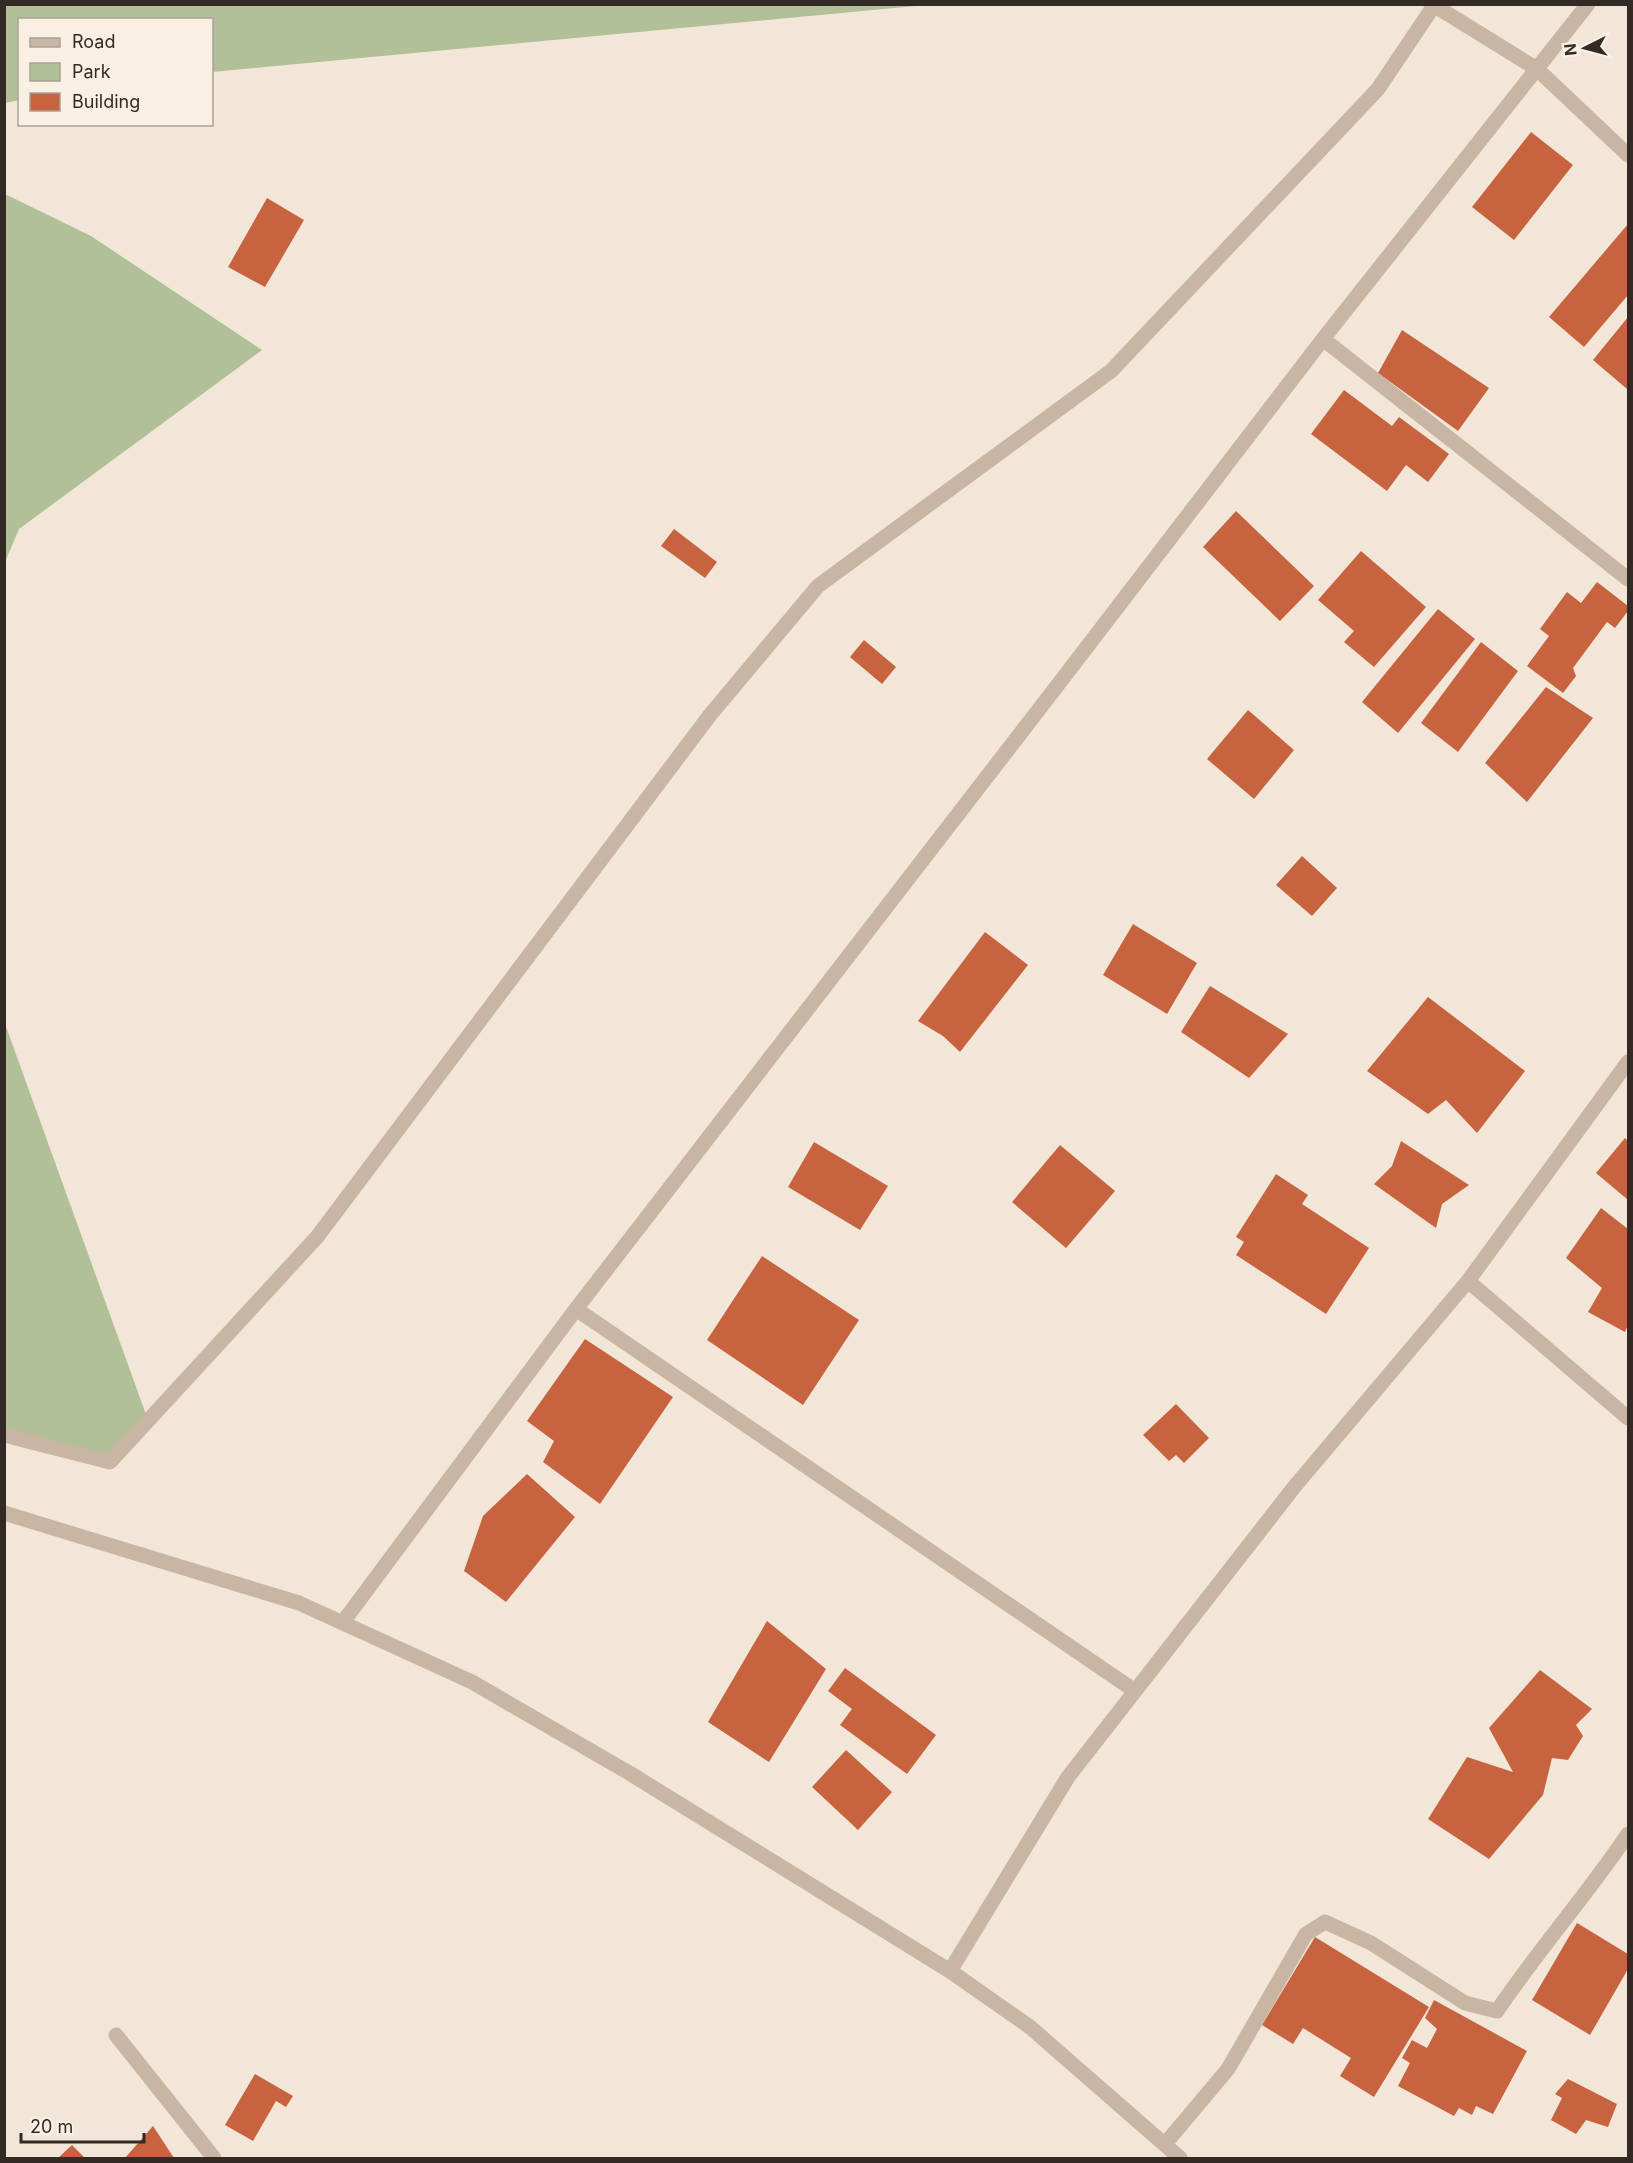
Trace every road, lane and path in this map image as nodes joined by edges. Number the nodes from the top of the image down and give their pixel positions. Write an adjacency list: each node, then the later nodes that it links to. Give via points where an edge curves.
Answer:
1 (1588, 4): 3 (street)
2 (1433, 5): 3 (street); 11 (street, via 1378,89 1111,371 818,586 710,715 317,1237 110,1462)
3 (1537, 69): 4 (street); 5 (street)
4 (1629, 155)
5 (1323, 339): 6 (street); 9 (street)
6 (1629, 579)
7 (1629, 1062): 8 (street)
8 (1468, 1281): 10 (street); 14 (street, via 1295,1486)
9 (576, 1309): 13 (street); 14 (street)
10 (1629, 1418)
11 (4, 1435)
12 (4, 1514): 13 (street, via 299,1603)
13 (343, 1622): 16 (street, via 472,1682 631,1774)
14 (1135, 1691): 16 (street, via 1068,1777)
15 (1629, 1834): 18 (street, via 1497,2011 1465,2003 1371,1943 1325,1922 1306,1934 1228,2069)
16 (950, 1971): 18 (street, via 1030,2026)
17 (116, 2034): 19 (street)
18 (1165, 2144): 20 (street)
19 (214, 2158)
20 (1180, 2158)

